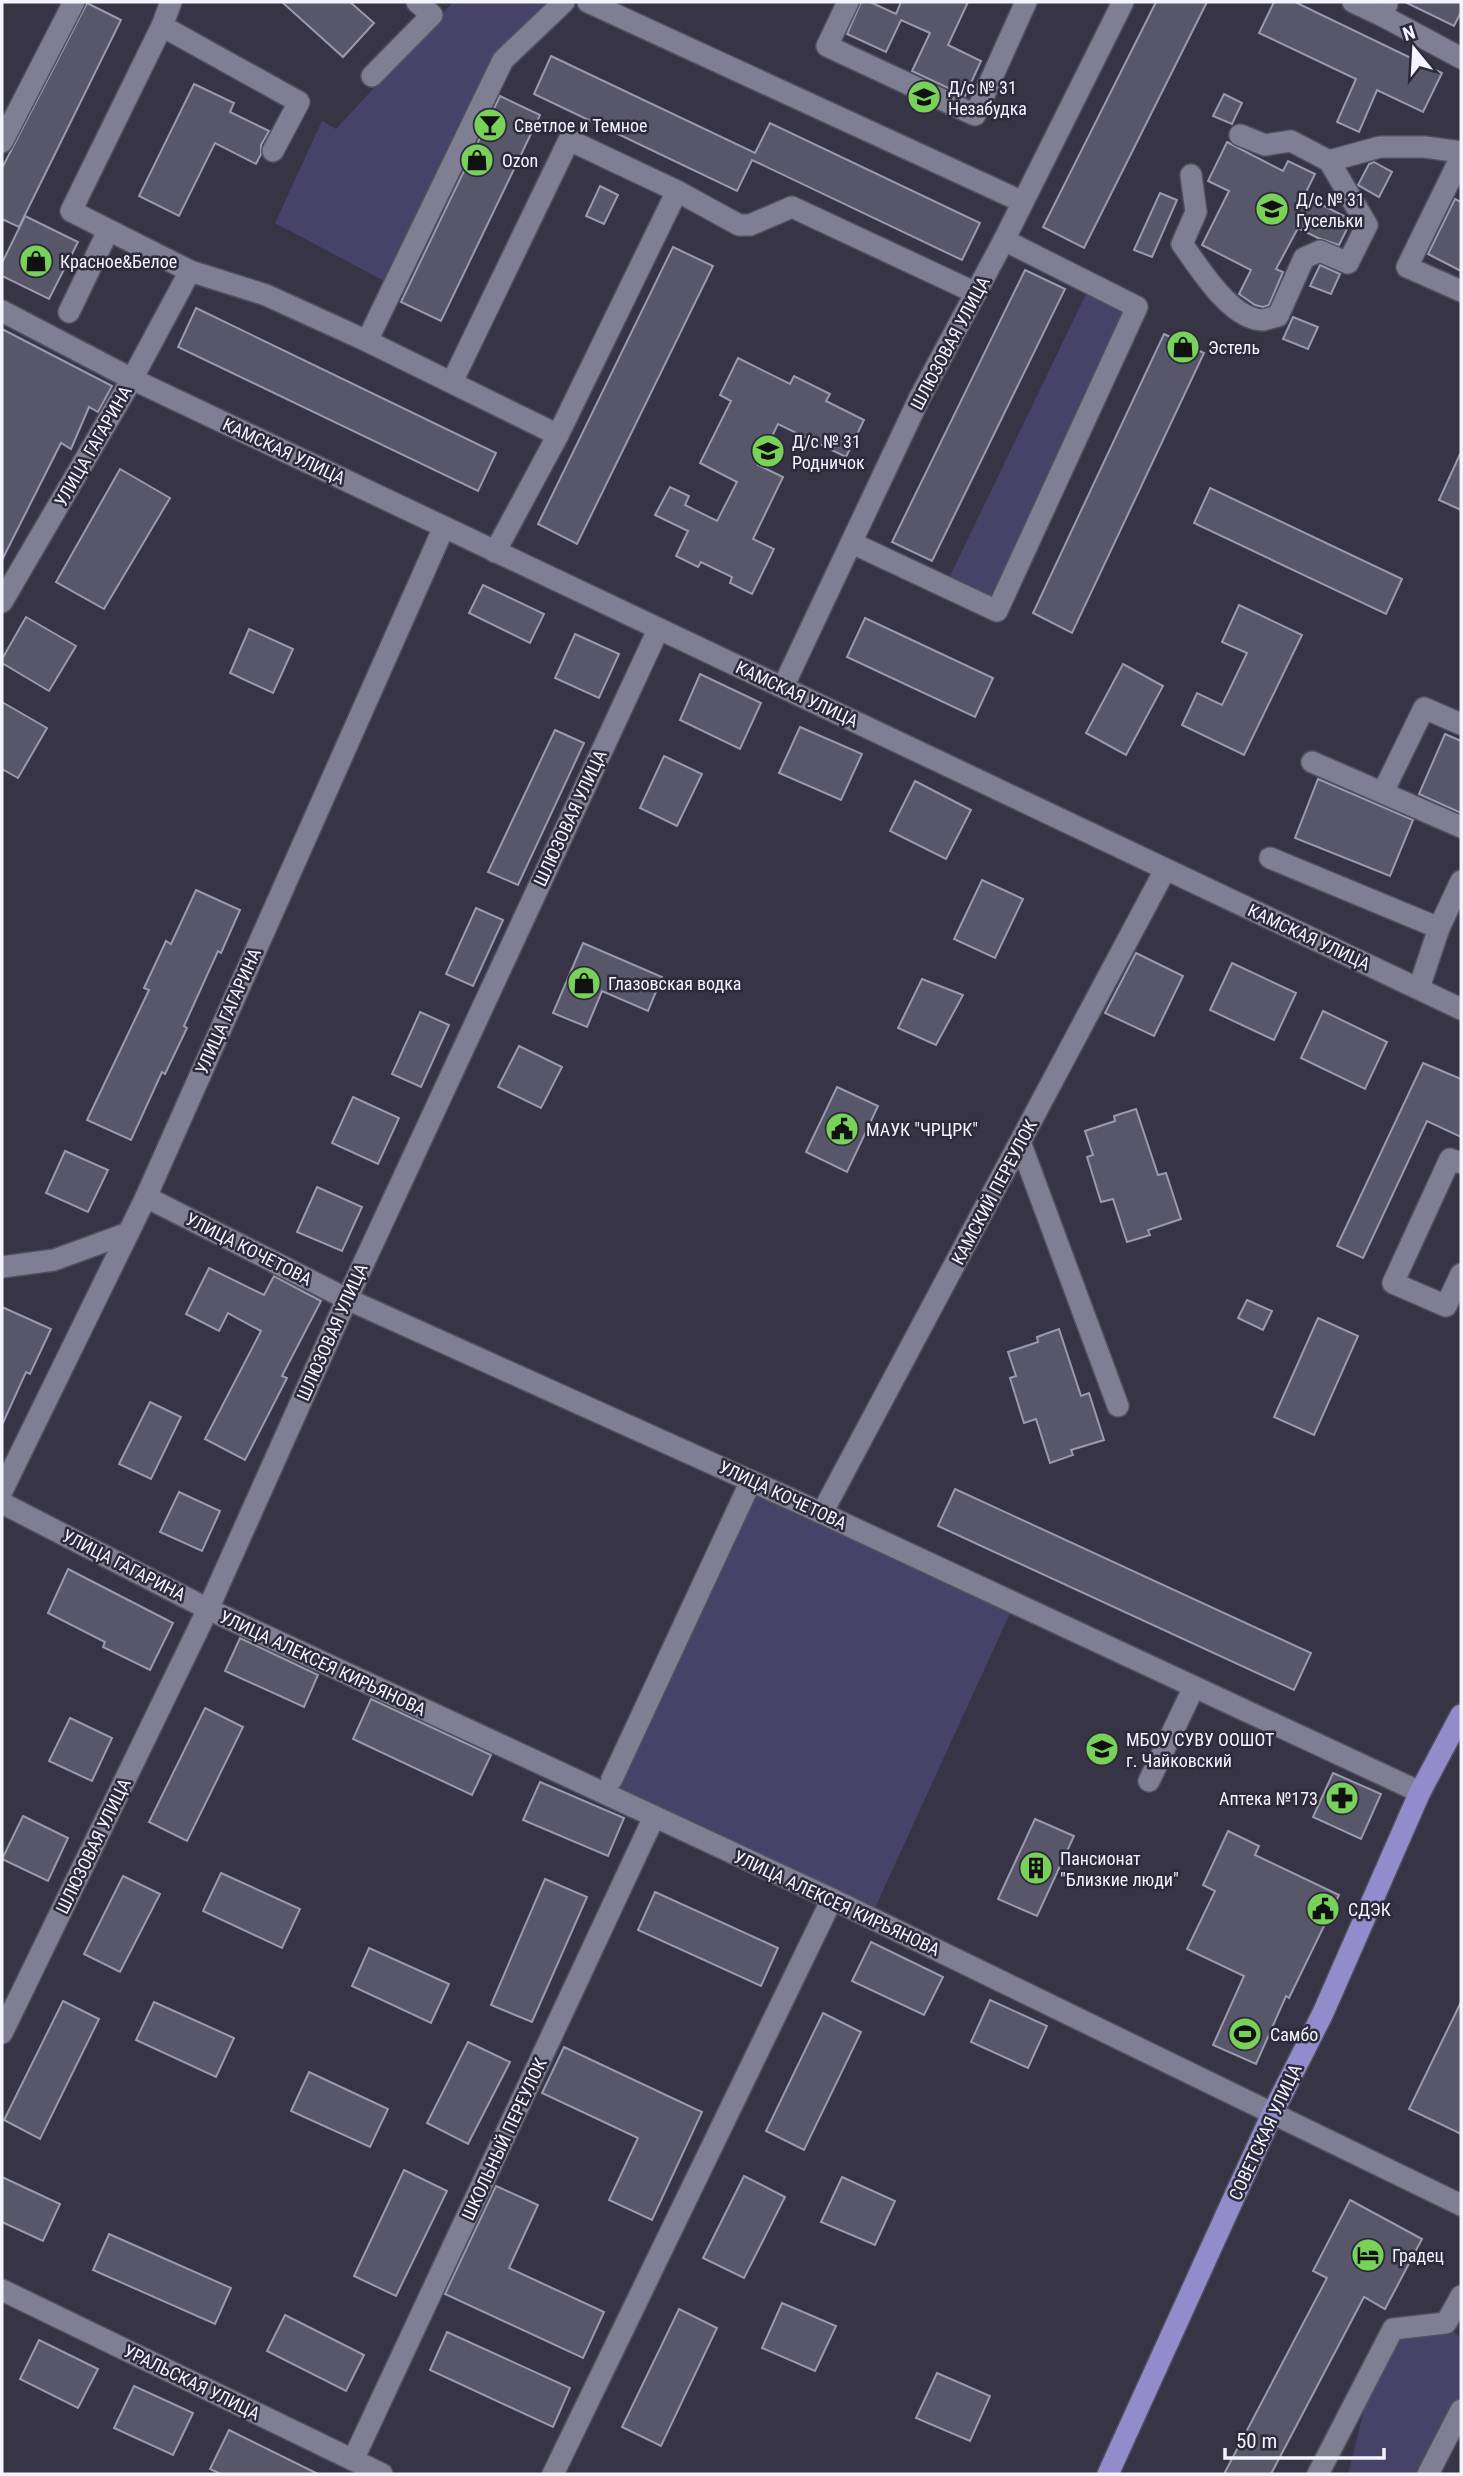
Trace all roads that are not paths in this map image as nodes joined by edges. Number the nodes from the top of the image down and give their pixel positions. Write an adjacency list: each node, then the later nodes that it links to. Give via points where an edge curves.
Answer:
1 (74, 2): 15 (street)
2 (171, 2): 11 (street)
3 (417, 2): 13 (street, via 432,15)
4 (564, 2): 30 (street, via 503,60)
5 (588, 2): 22 (street)
6 (848, 2): 7 (street, via 827,46 975,115)
7 (1026, 2)
8 (1123, 2): 22 (street, ШЛЮЗОВАЯ УЛИЦА)
9 (1353, 2): 10 (street)
10 (1384, 8): 12 (street)
11 (162, 26): 16 (street, via 299,102); 23 (street, via 71,211)
12 (1461, 58)
13 (372, 76)
14 (1240, 135): 19 (street, via 1265,145 1291,141)
15 (2, 142)
16 (273, 151)
17 (1461, 152): 19 (street, via 1380,146)
18 (1461, 157): 26 (street, via 1407,267)
19 (1329, 161): 20 (street, via 1367,225 1348,263 1320,251 1304,258 1278,316 1261,320 1229,304 1182,244 1196,212)
20 (1191, 174)
21 (677, 191): 27 (street, via 739,225 750,225 792,207); 32 (street, via 569,140); 33 (street)
22 (1023, 202): 24 (street, ШЛЮЗОВАЯ УЛИЦА)
23 (108, 230): 25 (street); 29 (street)
24 (1004, 240): 27 (street, ШЛЮЗОВАЯ УЛИЦА); 35 (street, via 1137,307 997,611)
25 (190, 271): 30 (street, via 266,295); 31 (street)
26 (1461, 290)
27 (976, 293): 35 (street, ШЛЮЗОВАЯ УЛИЦА, via 920,397)
28 (2, 311): 31 (street, УЛИЦА ГАГАРИНА)
29 (69, 312)
30 (367, 341): 32 (street)
31 (132, 379): 34 (street, КАМСКАЯ УЛИЦА); 37 (street, УЛИЦА ГАГАРИНА)
32 (452, 382): 33 (street)
33 (558, 435): 36 (street)
34 (444, 527): 36 (street, КАМСКАЯ УЛИЦА); 52 (street, УЛИЦА ГАГАРИНА)
35 (852, 543): 39 (street, ШЛЮЗОВАЯ УЛИЦА)
36 (495, 552): 38 (street, КАМСКАЯ УЛИЦА)
37 (2, 603)
38 (658, 630): 39 (street, КАМСКАЯ УЛИЦА); 56 (street, ШЛЮЗОВАЯ УЛИЦА)
39 (783, 687): 45 (street, КАМСКАЯ УЛИЦА)
40 (1461, 724): 42 (street, via 1424,708)
41 (1312, 762): 42 (street)
42 (1383, 792): 43 (street)
43 (1461, 827)
44 (1270, 858): 47 (street)
45 (1165, 870): 48 (street, КАМСКАЯ УЛИЦА); 50 (street, КАМСКИЙ ПЕРЕУЛОК)
46 (1459, 891): 47 (street)
47 (1439, 928): 48 (street)
48 (1419, 988): 49 (street, КАМСКАЯ УЛИЦА)
49 (1461, 1009)
50 (1020, 1142): 57 (street); 61 (street, КАМСКИЙ ПЕРЕУЛОК)
51 (1461, 1163): 55 (street, via 1450,1159 1393,1283 1446,1306)
52 (146, 1197): 53 (street, УЛИЦА ГАГАРИНА); 56 (street, УЛИЦА КОЧЕТОВА)
53 (128, 1233): 54 (street, via 54,1260); 59 (street, УЛИЦА ГАГАРИНА)
54 (2, 1267)
55 (1461, 1274)
56 (347, 1298): 58 (street, УЛИЦА КОЧЕТОВА); 62 (street, ШЛЮЗОВАЯ УЛИЦА)
57 (1118, 1406)
58 (751, 1481): 61 (street, УЛИЦА КОЧЕТОВА); 65 (street)
59 (2, 1491)
60 (2, 1503): 62 (street, УЛИЦА ГАГАРИНА)
61 (822, 1513): 63 (street, УЛИЦА КОЧЕТОВА)
62 (208, 1609): 68 (street, УЛИЦА АЛЕКСЕЯ КИРЬЯНОВА); 70 (street, ШЛЮЗОВАЯ УЛИЦА)
63 (1194, 1687): 66 (street); 67 (street, УЛИЦА КОЧЕТОВА)
64 (1461, 1716): 67 (main road, СОВЕТСКАЯ УЛИЦА)
65 (612, 1779)
66 (1149, 1781)
67 (1420, 1792): 71 (main road, СОВЕТСКАЯ УЛИЦА, via 1323,2013)
68 (654, 1817): 69 (street, УЛИЦА АЛЕКСЕЯ КИРЬЯНОВА); 76 (street, ШКОЛЬНЫЙ ПЕРЕУЛОК)
69 (832, 1899): 71 (street, УЛИЦА АЛЕКСЕЯ КИРЬЯНОВА); 78 (street)
70 (2, 2033)
71 (1273, 2112): 72 (street, УЛИЦА АЛЕКСЕЯ КИРЬЯНОВА); 79 (main road, СОВЕТСКАЯ УЛИЦА)
72 (1461, 2205)
73 (2, 2290): 76 (street, УРАЛЬСКАЯ УЛИЦА)
74 (1461, 2296): 80 (street, via 1446,2323 1393,2329)
75 (1461, 2410): 81 (street)
76 (353, 2460): 77 (street, УРАЛЬСКАЯ УЛИЦА)
77 (382, 2474)
78 (553, 2474)
79 (1108, 2474)
80 (1318, 2474)
81 (1428, 2474)

